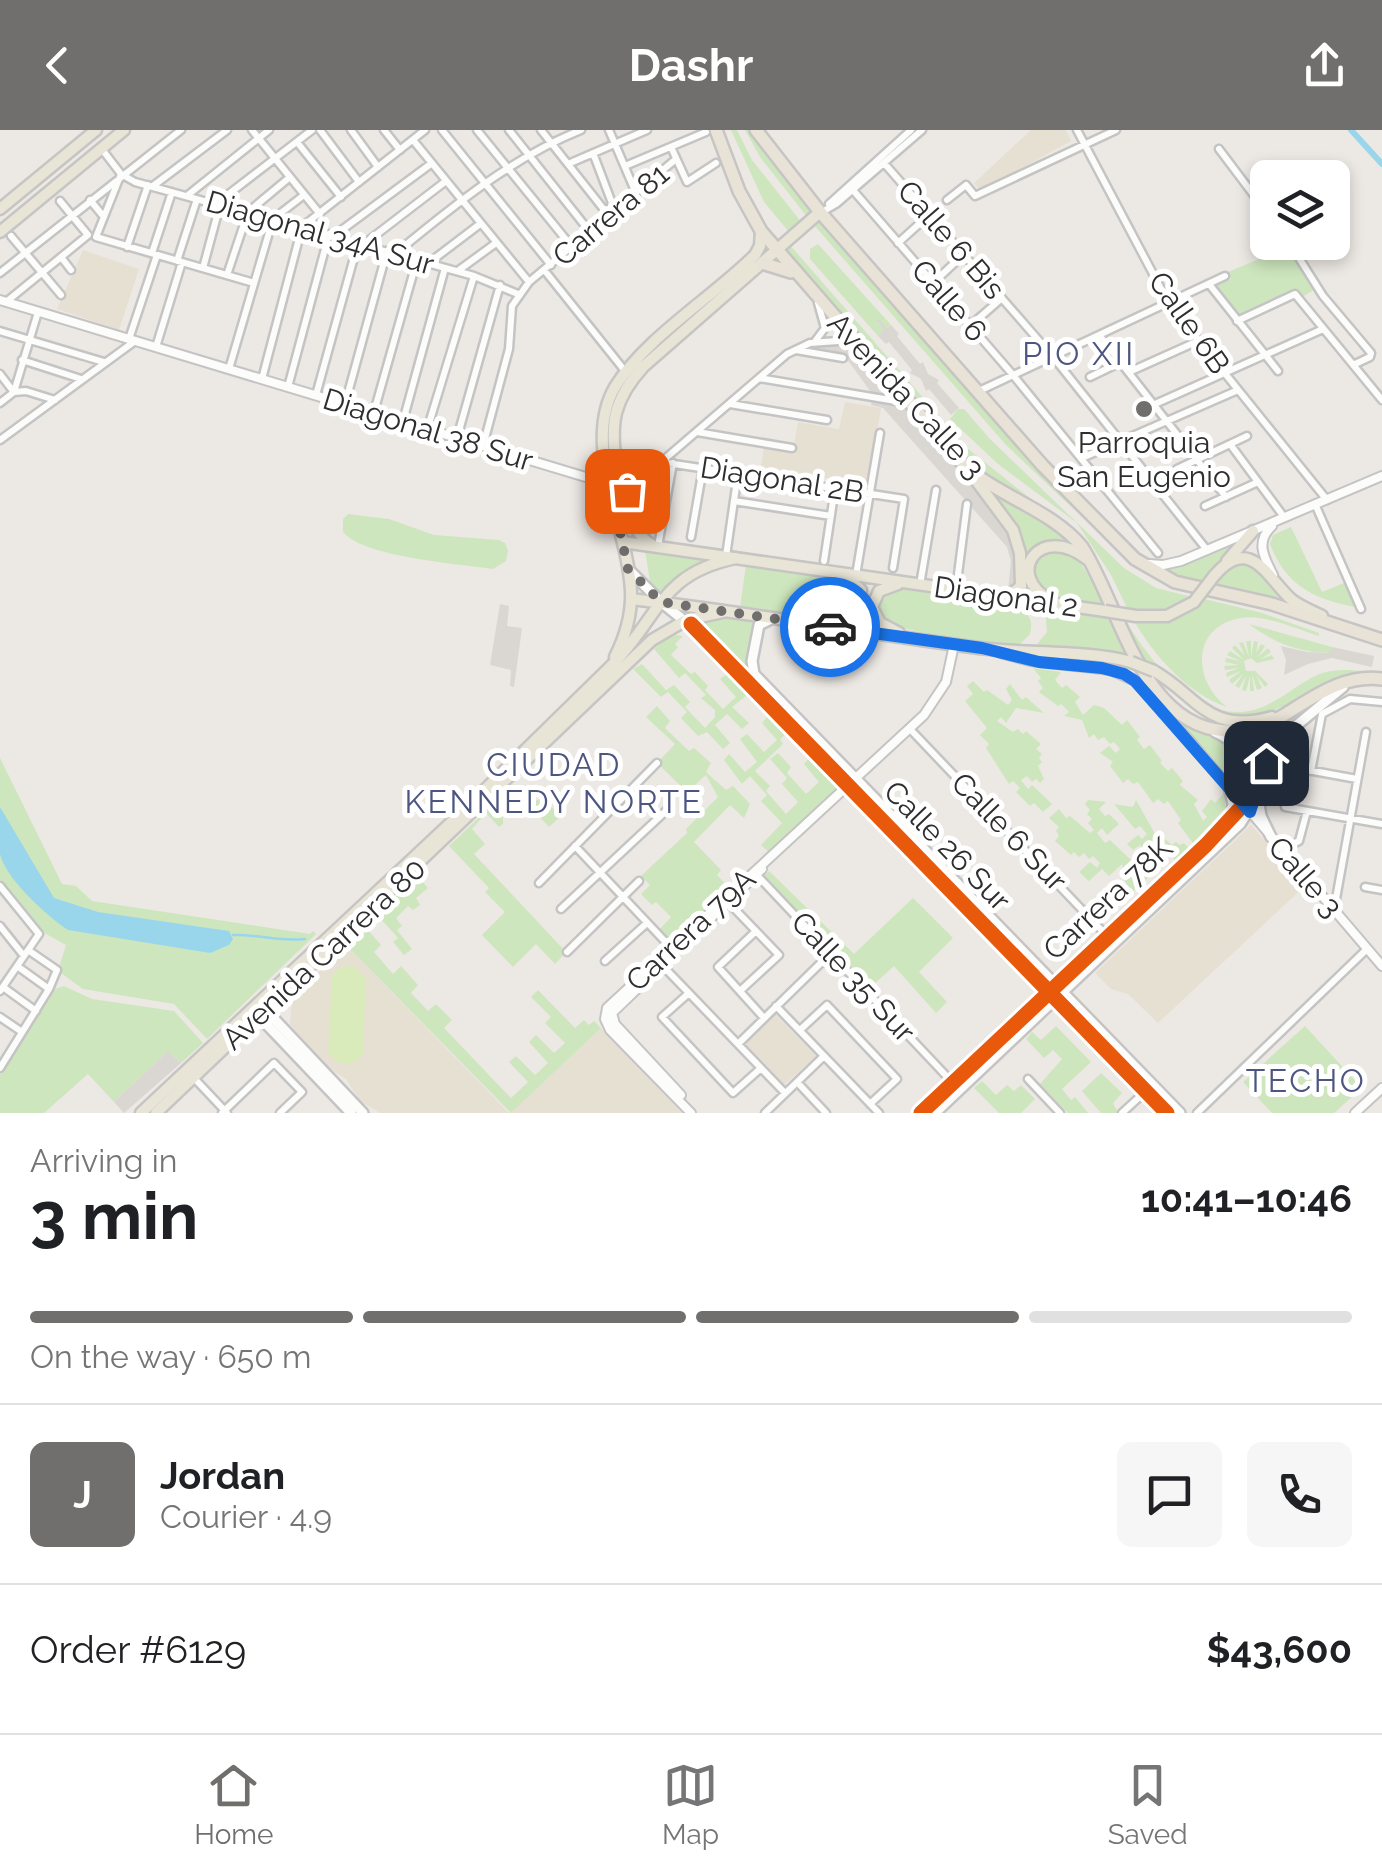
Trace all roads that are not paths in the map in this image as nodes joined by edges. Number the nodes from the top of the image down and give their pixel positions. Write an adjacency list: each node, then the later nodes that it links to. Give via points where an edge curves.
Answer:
1 (124, 130): 32 (main road)
2 (180, 130): 46 (street)
3 (227, 130): 51 (street)
4 (252, 130): 25 (street)
5 (270, 130): 25 (street)
6 (312, 130): 27 (street)
7 (320, 130): 49 (street)
8 (350, 130): 44 (street)
9 (384, 130): 34 (street)
10 (425, 130): 26 (street)
11 (442, 130): 50 (street)
12 (477, 130): 45 (street)
13 (508, 130): 36 (street)
14 (541, 130): 28 (street)
15 (581, 130): 28 (street)
16 (610, 130): 29 (street)
17 (646, 130): 29 (street)
18 (922, 130): 41 (street)
19 (1076, 130): 30 (street, Calle 6B)
20 (1116, 130): 30 (street)
21 (711, 131): 31 (street); 76 (highway, Avenida Calle 3)
22 (759, 131): 67 (highway, Avenida Calle 3)
23 (92, 132): 65 (main road)
24 (907, 132): 67 (street)
25 (259, 138): 37 (street); 57 (street)
26 (412, 140): 34 (street); 39 (street)
27 (297, 142): 37 (street); 58 (street)
28 (550, 142): 36 (street); 42 (street)
29 (615, 144): 35 (street); 43 (street)
30 (1084, 145): 62 (street, via 975,196 966,185); 118 (street, Calle 6B)
31 (671, 147): 38 (street); 43 (street)
32 (102, 148): 46 (street); 78 (main road)
33 (1218, 149): 53 (street)
34 (400, 150): 44 (street)
35 (593, 153): 42 (street); 68 (street)
36 (530, 157): 45 (street); 77 (street)
37 (275, 159): 47 (street); 64 (street)
38 (676, 159): 40 (street, via 687,182); 55 (street, Carrera 81)
39 (432, 163): 48 (street); 79 (street)
40 (716, 163)
41 (884, 163): 52 (street); 71 (street, Calle 6 Bis)
42 (568, 164): 68 (street)
43 (625, 166): 55 (street)
44 (378, 167): 49 (street)
45 (509, 170): 50 (street); 85 (street)
46 (121, 174): 51 (street, Diagonal 34A Sur); 61 (street); 72 (street)
47 (290, 177): 56 (street); 66 (street)
48 (446, 181): 60 (street); 83 (street)
49 (360, 182): 58 (street)
50 (486, 184): 60 (street); 99 (street)
51 (150, 186): 54 (street, Diagonal 34A Sur); 84 (street)
52 (852, 190): 67 (street); 81 (street, Calle 6)
53 (1250, 191)
54 (172, 192): 57 (street, Diagonal 34A Sur); 89 (street)
55 (636, 193): 68 (street, Carrera 81)
56 (304, 195): 69 (street); 73 (street)
57 (188, 196): 59 (street, Diagonal 34A Sur)
58 (341, 197): 69 (street)
59 (198, 198): 64 (street, Diagonal 34A Sur); 94 (street)
60 (461, 199): 74 (street); 88 (street)
61 (90, 200): 70 (street); 72 (street)
62 (948, 200)
63 (60, 201): 70 (street)
64 (218, 204): 66 (street, Diagonal 34A Sur); 97 (street)
65 (0, 209)
66 (248, 212): 73 (street, Diagonal 34A Sur); 105 (street)
67 (820, 212): 86 (main road); 153 (highway, Avenida Calle 3)
68 (612, 213): 77 (street, Carrera 81)
69 (320, 214): 75 (street)
70 (71, 215): 80 (street); 87 (street)
71 (930, 215): 81 (street); 90 (street, Calle 6 Bis)
72 (104, 217): 80 (street)
73 (273, 219): 75 (street, Diagonal 34A Sur); 109 (street)
74 (480, 224): 82 (street); 95 (street)
75 (302, 227): 79 (street, Diagonal 34A Sur); 149 (street)
76 (760, 231): 86 (highway, Avenida Calle 3); 137 (main road, via 751,259)
77 (590, 232): 85 (street, Carrera 81)
78 (6, 234): 87 (street)
79 (332, 235): 83 (street, Diagonal 34A Sur); 151 (street)
80 (92, 236): 84 (street); 91 (street)
81 (898, 242): 110 (street, Calle 6)
82 (496, 243): 101 (street); 108 (street)
83 (360, 244): 88 (street, Diagonal 34A Sur); 155 (street)
84 (128, 246): 89 (street)
85 (572, 247): 99 (street, Carrera 81)
86 (776, 251): 96 (main road); 104 (highway, Avenida Calle 3)
87 (25, 252): 102 (street); 103 (street)
88 (391, 252): 92 (street, Diagonal 34A Sur); 160 (street)
89 (154, 254): 94 (street); 126 (street)
90 (964, 254): 110 (street); 116 (street, Calle 6 Bis)
91 (61, 257): 100 (street); 103 (street)
92 (418, 260): 95 (street, Diagonal 34A Sur); 163 (street)
93 (1299, 260): 139 (street, via 1371,352)
94 (180, 262): 97 (street); 130 (street)
95 (429, 263): 98 (street, Diagonal 34A Sur)
96 (762, 263): 104 (highway); 137 (main road)
97 (202, 268): 105 (street)
98 (445, 268): 101 (street, Diagonal 34A Sur); 165 (street)
99 (548, 268): 108 (street, Carrera 81); 142 (street)
100 (72, 270)
101 (458, 271): 106 (street, Diagonal 34A Sur)
102 (0, 273)
103 (42, 273): 114 (street); 117 (street)
104 (796, 274): 115 (highway, Avenida Calle 3)
105 (227, 275): 109 (street)
106 (474, 276): 112 (street, Diagonal 34A Sur); 167 (street)
107 (1226, 276): 111 (street)
108 (529, 282): 113 (street, Carrera 81)
109 (254, 283): 140 (street)
110 (934, 283): 121 (street, Calle 6)
111 (1208, 284): 118 (street); 120 (street)
112 (500, 285): 113 (street, Diagonal 34A Sur); 172 (street)
113 (518, 294): 175 (street)
114 (61, 295)
115 (816, 297): 127 (highway, Avenida Calle 3); 129 (street, via 825,328)
116 (1002, 298): 121 (street); 134 (street, Calle 6 Bis)
117 (3, 301): 119 (street, Diagonal 38 Sur)
118 (1169, 304): 124 (street); 128 (street, Calle 6B)
119 (36, 314): 125 (street); 126 (street, Diagonal 38 Sur)
120 (1237, 321): 122 (street, via 1295,294); 132 (street)
121 (971, 326): 146 (street, Calle 6)
122 (1324, 329): 132 (street); 139 (street)
123 (0, 331): 125 (street)
124 (1100, 336): 134 (street); 138 (street)
125 (29, 340): 135 (street); 136 (street)
126 (132, 340): 130 (street, Diagonal 38 Sur); 136 (street)
127 (854, 340): 129 (street); 159 (highway, Avenida Calle 3)
128 (1198, 341): 143 (street); 144 (street, Calle 6B)
129 (810, 343): 131 (street)
130 (156, 347): 140 (street, Diagonal 38 Sur)
131 (796, 350): 133 (street); 148 (street)
132 (1265, 355): 141 (street); 144 (street)
133 (844, 358)
134 (1054, 358): 146 (street); 173 (street, Calle 6 Bis)
135 (22, 360): 150 (street); 154 (street)
136 (106, 362): 150 (street)
137 (641, 362): 142 (main road); 190 (main road, via 615,416)
138 (1121, 362): 143 (street); 147 (street)
139 (1354, 366): 157 (street)
140 (228, 369): 149 (street, Diagonal 38 Sur)
141 (1278, 370)
142 (626, 372): 187 (main road, via 604,418)
143 (1129, 372): 162 (street)
144 (1224, 373): 152 (street, Calle 6B); 162 (street)
145 (0, 374): 154 (street)
146 (1013, 374): 153 (street); 177 (street, Calle 6)
147 (1090, 377)
148 (758, 378): 159 (street); 161 (street)
149 (262, 379): 151 (street, Diagonal 38 Sur)
150 (82, 380): 156 (street)
151 (288, 386): 155 (street, Diagonal 38 Sur)
152 (1238, 390): 166 (street); 193 (street, Calle 6B)
153 (978, 391): 208 (highway, Avenida Calle 3)
154 (14, 392): 156 (street); 158 (street)
155 (316, 395): 160 (street, Diagonal 38 Sur)
156 (55, 400): 171 (street)
157 (1382, 400)
158 (0, 403)
159 (909, 403): 181 (highway, Avenida Calle 3)
160 (344, 404): 163 (street, Diagonal 38 Sur)
161 (729, 404): 164 (street); 168 (street)
162 (1154, 404): 166 (street)
163 (374, 412): 165 (street, Diagonal 38 Sur)
164 (827, 420)
165 (403, 421): 167 (street, Diagonal 38 Sur)
166 (1166, 422): 173 (street); 178 (street)
167 (427, 430): 172 (street, Diagonal 38 Sur)
168 (696, 432): 176 (street); 179 (street)
169 (880, 433): 191 (street)
170 (1247, 436): 174 (street)
171 (0, 440)
172 (456, 440): 175 (street, Diagonal 38 Sur)
173 (1120, 441): 177 (street); 204 (street, Calle 6 Bis)
174 (1230, 444): 178 (street); 186 (street)
175 (482, 447): 187 (street, Diagonal 38 Sur)
176 (792, 448)
177 (1082, 458): 205 (street, Calle 6)
178 (1196, 460): 183 (street); 192 (street)
179 (661, 462): 180 (street, Diagonal 2B); 190 (street)
180 (673, 464): 182 (street, Diagonal 2B); 203 (street)
181 (965, 466): 209 (highway, Avenida Calle 3, via 1068,533); 218 (main road, via 1019,546 1020,586)
182 (703, 468): 184 (street, Diagonal 2B); 201 (street)
183 (1177, 469)
184 (738, 474): 188 (street, Diagonal 2B); 194 (street)
185 (1382, 476): 193 (street)
186 (1258, 482): 192 (street); 199 (street)
187 (610, 484): 190 (street, Diagonal 38 Sur); 202 (main road)
188 (836, 488): 191 (street, Diagonal 2B); 198 (street)
189 (936, 490): 216 (street)
190 (623, 494): 203 (main road, via 634,530)
191 (870, 494): 210 (street, Diagonal 2B, via 904,499); 214 (street)
192 (1226, 497): 197 (street)
193 (1326, 500): 196 (street)
194 (734, 501): 198 (street); 206 (street)
195 (967, 504): 217 (street)
196 (1315, 504): 199 (street); 222 (street)
197 (1205, 506)
198 (831, 516): 207 (street)
199 (1284, 517): 200 (street); 215 (street, via 1262,541)
200 (1253, 530): 204 (street); 213 (main road, Diagonal 2)
201 (691, 538)
202 (623, 542): 203 (main road, Diagonal 2); 211 (main road)
203 (658, 548): 206 (main road, Diagonal 2)
204 (1207, 550): 208 (street, via 1169,565)
205 (1158, 553)
206 (731, 557): 212 (main road, Diagonal 2); 220 (main road, Avenida Carrera 80, via 686,575)
207 (824, 560)
208 (1135, 560): 227 (highway, Avenida Calle 3, via 1175,582)
209 (1092, 563): 221 (main road, via 1064,546 1035,554 1031,583); 238 (highway, Avenida Calle 3, via 1146,678)
210 (893, 568)
211 (628, 569): 219 (main road); 220 (main road, Calle 26 Sur)
212 (840, 572): 214 (main road, Diagonal 2); 226 (main road, via 861,590 856,614)
213 (1217, 573): 215 (main road, via 1248,560); 221 (main road, Diagonal 2, bridge, via 1194,602 1167,616)
214 (856, 575): 216 (main road, Diagonal 2)
215 (1274, 576): 227 (main road, via 1295,602)
216 (917, 584): 217 (main road, Diagonal 2); 228 (main road, via 885,587 873,611 884,626)
217 (956, 590): 218 (main road, Diagonal 2)
218 (1008, 598): 221 (main road, Diagonal 2)
219 (631, 599): 220 (main road, Diagonal 2); 232 (main road)
220 (661, 602): 223 (main road, Diagonal 2); 225 (main road, Calle 26 Sur); 232 (main road, Avenida Carrera 80)
221 (1057, 604)
222 (1361, 609)
223 (723, 612): 224 (main road, Diagonal 2); 225 (main road, Avenida Carrera 80)
224 (771, 619): 226 (main road, Diagonal 2); 246 (main road, Calle 26 Sur, via 760,626 752,670)
225 (686, 620): 246 (main road, Calle 26 Sur); 258 (main road, Avenida Carrera 80, via 652,640)
226 (793, 622): 228 (main road, Diagonal 2)
227 (1344, 628): 229 (highway, Avenida Calle 3)
228 (922, 640): 230 (main road, Diagonal 2)
229 (1382, 640)
230 (954, 645): 231 (main road, Diagonal 2); 239 (street, Carrera 79A, via 940,696)
231 (982, 648): 237 (main road, Diagonal 2, bridge, via 1131,662 1229,720 1262,720); 247 (street, Calle 3, via 1124,674)
232 (610, 668): 258 (main road, Avenida Carrera 80)
233 (1358, 678): 234 (highway); 237 (highway); 241 (main road, Carrera 78K, via 1285,733)
234 (1382, 680)
235 (1382, 702): 236 (street, via 1350,699)
236 (1330, 706): 241 (street); 244 (street, via 1321,716)
237 (1296, 708): 238 (highway, via 1243,730)
238 (1197, 724): 250 (main road, via 1245,755 1252,780)
239 (910, 729): 246 (street, Carrera 79A); 274 (street, Calle 6 Sur)
240 (1366, 732): 245 (street)
241 (1267, 758): 248 (main road, Carrera 78K)
242 (657, 763): 259 (street)
243 (1286, 766): 244 (street)
244 (1311, 770): 245 (street)
245 (1357, 779): 253 (street)
246 (852, 782): 261 (street, Carrera 79A); 287 (main road, Calle 26 Sur)
247 (1229, 787): 250 (street, Calle 3); 254 (main road)
248 (1258, 793): 250 (main road, Carrera 78K); 256 (main road)
249 (1285, 807): 252 (street)
250 (1246, 808): 254 (main road, Carrera 78K); 256 (street, Calle 3); 287 (main road, Carrera 78K, via 1233,832)
251 (668, 810): 260 (street)
252 (1307, 810): 253 (street); 257 (street)
253 (1350, 818): 255 (street); 270 (street)
254 (1230, 821): 274 (main road, Carrera 78K)
255 (1382, 824)
256 (1272, 837): 270 (street, Calle 3)
257 (1295, 843)
258 (433, 846): 290 (main road, Avenida Carrera 80)
259 (575, 846): 260 (street); 263 (street)
260 (600, 873): 267 (street); 269 (street)
261 (755, 873): 268 (street, Carrera 79A); 279 (street, Calle 35 Sur)
262 (639, 881): 267 (street)
263 (538, 883)
264 (0, 886): 278 (street, via 39,934)
265 (1365, 887): 266 (street)
266 (1382, 890)
267 (623, 897): 271 (street); 277 (street)
268 (726, 900): 273 (street, Calle 35 Sur); 276 (street, Carrera 79A)
269 (561, 909)
270 (1334, 910): 275 (street, Calle 3)
271 (647, 923): 276 (street); 280 (street)
272 (1, 931): 278 (street)
273 (756, 932): 286 (street, via 718,966); 286 (street, Calle 35 Sur, via 779,955)
274 (1107, 936): 287 (main road, Carrera 78K)
275 (1367, 949): 283 (street, Calle 3); 326 (street)
276 (674, 950): 281 (street, Carrera 79A)
277 (567, 952)
278 (26, 953): 282 (street); 285 (street, via 56,970)
279 (830, 954): 289 (street); 305 (street, Calle 35 Sur)
280 (604, 961)
281 (660, 963): 288 (street); 317 (street, Carrera 79A, via 608,1016)
282 (17, 966): 284 (street); 285 (street)
283 (1382, 966)
284 (1, 989): 291 (street)
285 (49, 989): 291 (street)
286 (740, 991): 293 (street)
287 (1057, 991): 305 (main road, Carrera 78K); 307 (main road, Calle 26 Sur); 321 (main road, Carrera 78K); 325 (main road, Calle 26 Sur)
288 (689, 993): 296 (street); 301 (street, via 662,1018 733,1093)
289 (776, 1006): 293 (street); 294 (street)
290 (259, 1010): 302 (main road, Avenida Carrera 80); 312 (main road, Avenida Carrera 80); 315 (main road); 316 (main road)
291 (36, 1011): 295 (street)
292 (0, 1017): 295 (street)
293 (764, 1018): 296 (street)
294 (800, 1030): 299 (street); 309 (street, via 827,1005 897,1079)
295 (22, 1032): 298 (street)
296 (738, 1044): 301 (street)
297 (0, 1048): 298 (street)
298 (9, 1054): 300 (street)
299 (824, 1056): 304 (street); 309 (street)
300 (0, 1068)
301 (761, 1068): 308 (street)
302 (194, 1078): 311 (street); 313 (main road, Avenida Carrera 80)
303 (1028, 1079): 322 (street)
304 (797, 1082): 308 (street); 310 (street)
305 (953, 1083): 320 (main road, Carrera 78K)
306 (1382, 1088): 327 (street)
307 (1146, 1091): 323 (street); 324 (main road, Calle 26 Sur)
308 (786, 1093): 318 (street)
309 (870, 1104): 319 (street)
310 (820, 1111)
311 (224, 1112): 314 (street, via 274,1063 302,1092)
312 (141, 1113)
313 (156, 1113)
314 (280, 1113)
315 (351, 1113)
316 (363, 1113)
317 (695, 1113)
318 (765, 1113)
319 (879, 1113)
320 (921, 1113)
321 (935, 1113)
322 (1060, 1113)
323 (1122, 1113)
324 (1167, 1113)
325 (1180, 1113)
326 (1197, 1113)
327 (1355, 1113)

